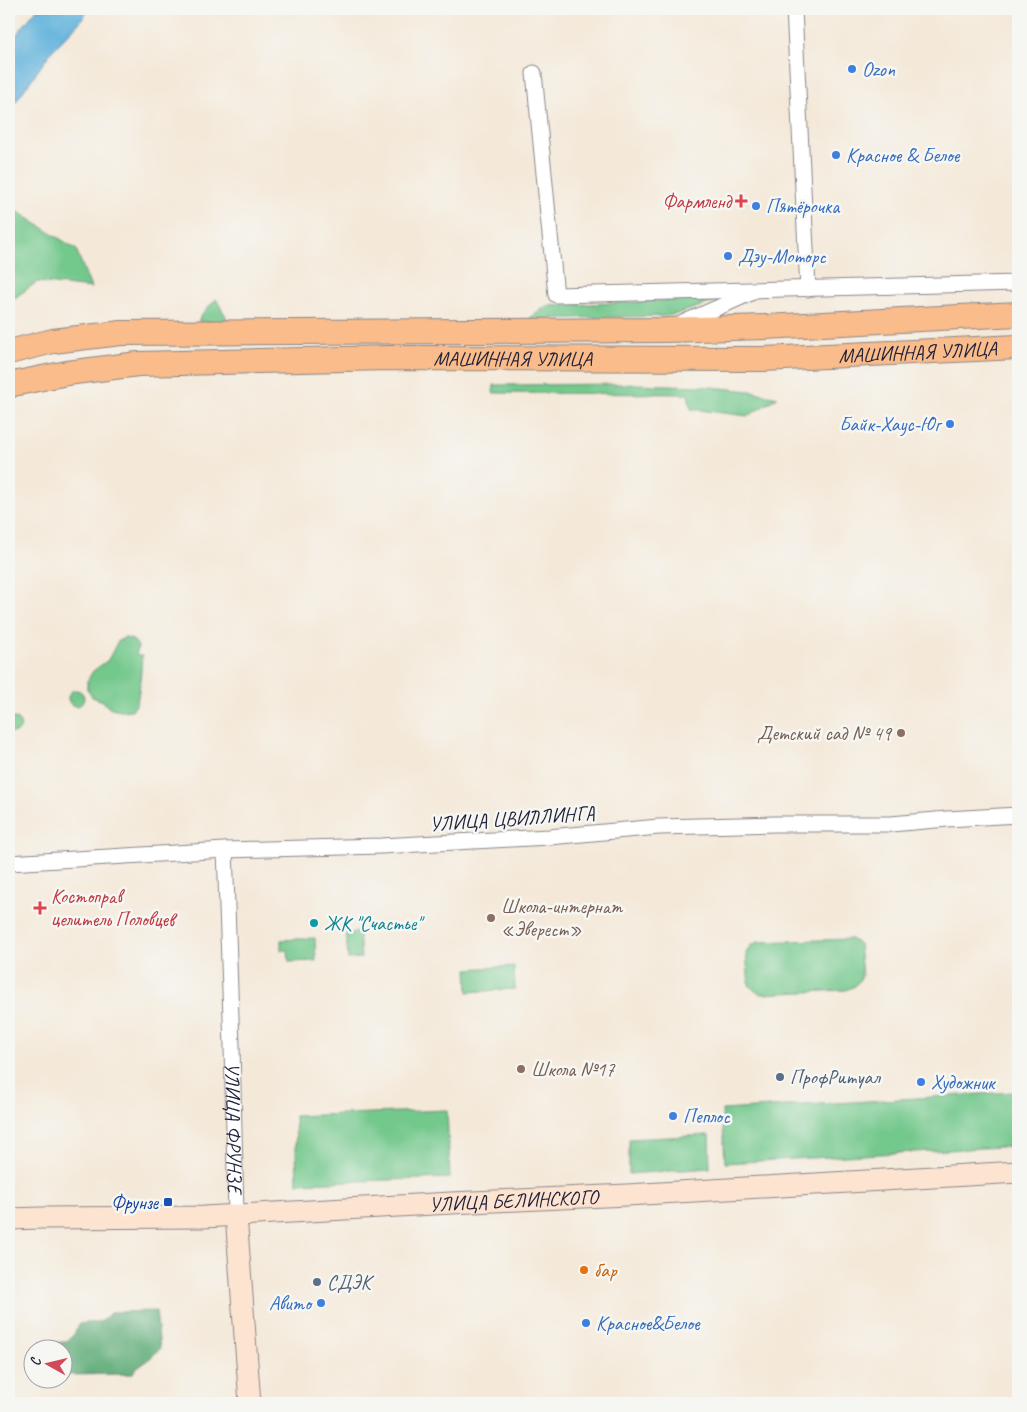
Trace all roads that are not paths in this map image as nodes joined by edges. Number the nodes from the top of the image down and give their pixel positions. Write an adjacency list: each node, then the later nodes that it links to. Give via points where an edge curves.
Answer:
1 (794, 9): 4 (street)
2 (534, 73): 5 (street, via 556,295)
3 (1018, 283): 4 (street)
4 (808, 289): 5 (street)
5 (760, 290): 7 (street)
6 (1018, 314): 7 (main road, МАШИННАЯ УЛИЦА)
7 (666, 330): 9 (main road, МАШИННАЯ УЛИЦА, via 121,333 53,340)
8 (1018, 347): 10 (main road, МАШИННАЯ УЛИЦА, via 763,359 389,358 138,364 67,373)
9 (9, 352)
10 (9, 386)
11 (1018, 816): 12 (street, УЛИЦА ЦВИЛЛИНГА, via 891,824 658,827 549,837 381,846)
12 (225, 850): 13 (street, УЛИЦА ЦВИЛЛИНГА); 15 (street, УЛИЦА ФРУНЗЕ)
13 (9, 863)
14 (1018, 1172): 15 (main road, УЛИЦА БЕЛИНСКОГО)
15 (236, 1215): 16 (main road, УЛИЦА БЕЛИНСКОГО); 17 (main road, УЛИЦА ФРУНЗЕ)
16 (9, 1219)
17 (250, 1403)

